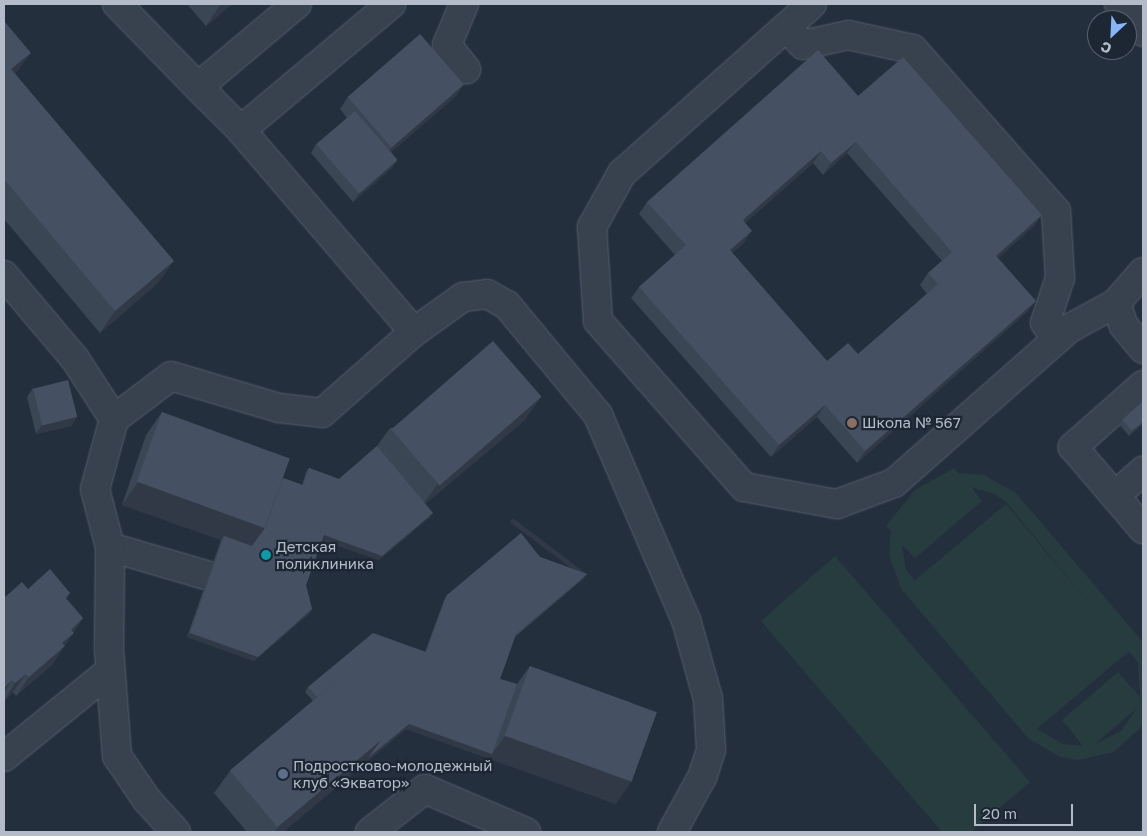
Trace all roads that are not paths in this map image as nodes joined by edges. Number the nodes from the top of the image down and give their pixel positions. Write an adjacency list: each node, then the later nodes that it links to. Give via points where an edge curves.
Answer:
1 (117, 4): 10 (street)
2 (297, 4): 10 (street)
3 (391, 4): 11 (street)
4 (464, 4): 9 (street, via 447,45)
5 (812, 4): 7 (street)
6 (1119, 4): 8 (street)
7 (787, 28): 16 (street, via 803,45 848,35 913,49 1056,211 1060,278 1044,323); 16 (street, via 622,173 592,227 598,321 744,487 837,504 894,483)
8 (1143, 32)
9 (466, 68)
10 (198, 87): 11 (street)
11 (241, 130): 15 (street)
12 (1143, 272): 14 (street)
13 (4, 276): 19 (street, via 75,359)
14 (1116, 303): 16 (street); 17 (street, via 1124,326)
15 (414, 332): 19 (street, via 322,413 279,408 171,376); 30 (street, via 463,297 486,294 507,305 598,415 686,620 708,699 711,750 702,778)
16 (1057, 339)
17 (1143, 349)
18 (1143, 385): 21 (street, via 1073,447)
19 (114, 419): 23 (street, via 95,489)
20 (1143, 471): 21 (street)
21 (1115, 496): 22 (street)
22 (1143, 529)
23 (110, 547): 24 (street); 25 (street)
24 (206, 574)
25 (110, 671): 26 (street); 27 (street, via 117,756 147,800)
26 (4, 757)
27 (176, 832)
28 (370, 832): 29 (street, via 425,789)
29 (526, 832)
30 (672, 832)

